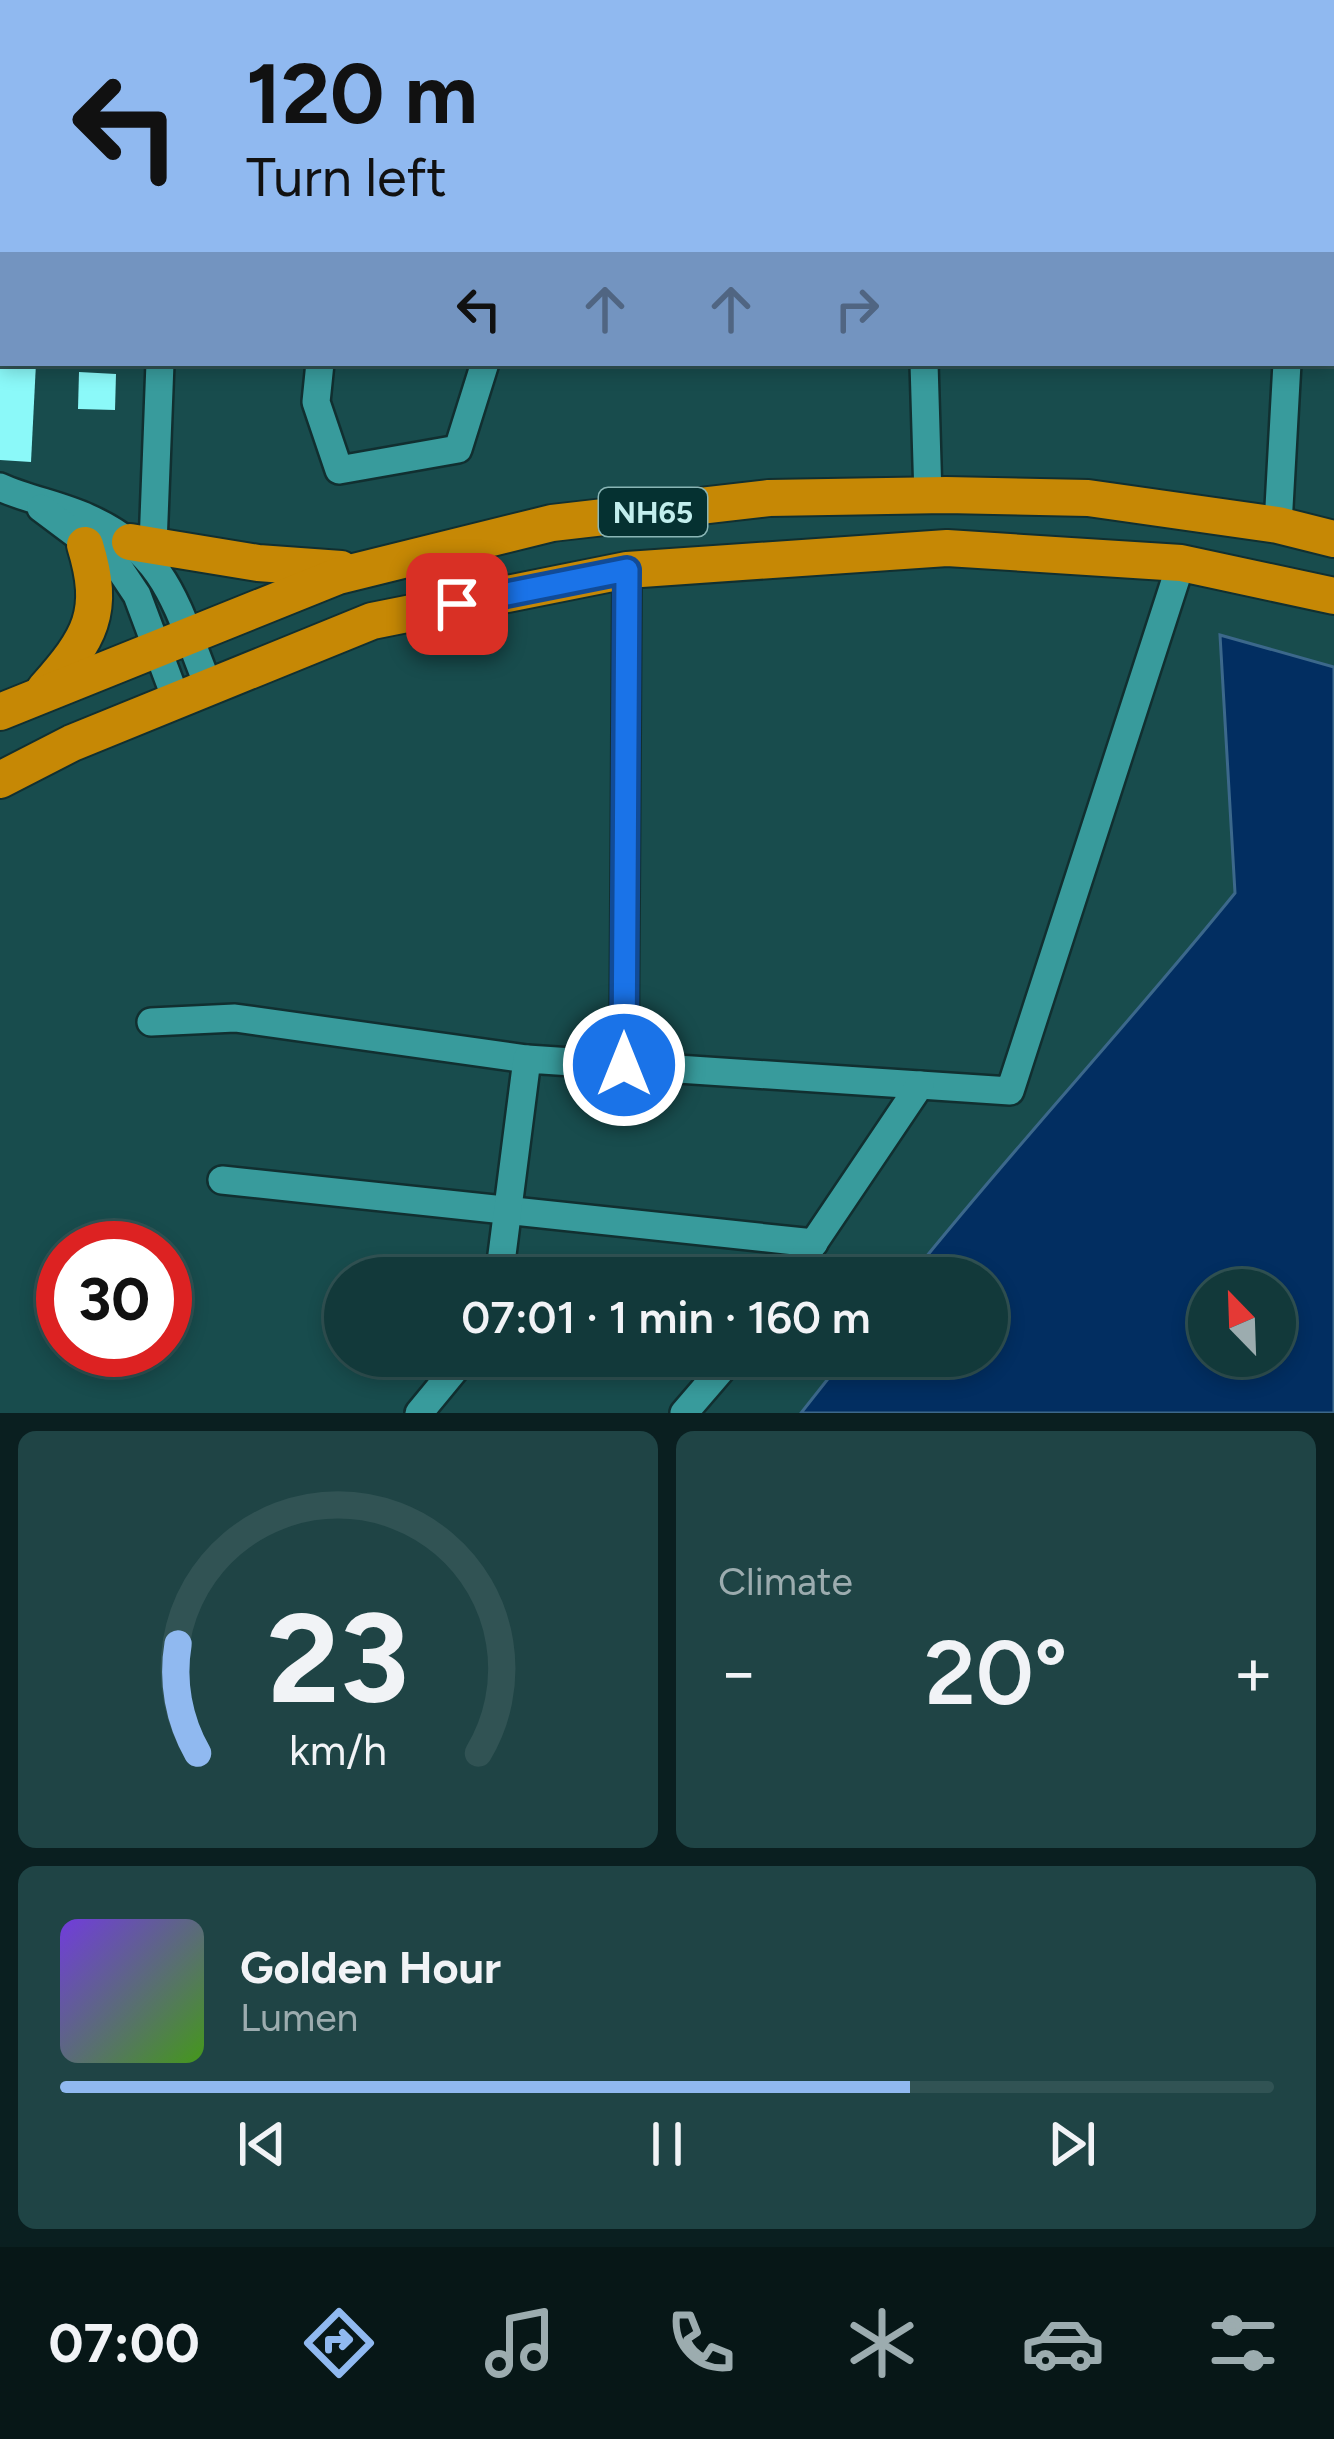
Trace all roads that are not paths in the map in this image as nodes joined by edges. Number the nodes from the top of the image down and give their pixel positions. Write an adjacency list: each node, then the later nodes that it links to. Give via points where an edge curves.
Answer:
1 (160, 366): 11 (street)
2 (320, 366): 3 (street, via 316,402 339,470 458,449)
3 (484, 366)
4 (924, 366): 7 (street)
5 (1287, 366): 9 (street)
6 (0, 487): 8 (street)
7 (928, 497): 9 (highway, NH65, via 1088,498); 14 (highway, NH65, via 769,498 552,523)
8 (33, 502): 11 (street); 12 (street)
9 (1278, 525): 10 (highway, NH65)
10 (1334, 539)
11 (141, 543): 14 (highway); 17 (street, via 172,593)
12 (86, 544): 17 (street, via 117,565); 19 (highway, via 96,616)
13 (1181, 563): 15 (highway, NH65, via 947,548); 16 (highway, NH65); 25 (street, via 1010,1091)
14 (364, 569): 17 (highway, NH65)
15 (627, 570): 18 (highway, NH65, via 372,621); 24 (street)
16 (1334, 596)
17 (171, 642): 18 (street); 19 (highway, NH65)
18 (192, 692): 21 (highway, NH65)
19 (38, 696): 20 (highway, NH65)
20 (0, 712)
21 (0, 780)
22 (151, 1022): 23 (street, via 235,1018)
23 (527, 1059): 24 (street); 27 (street)
24 (624, 1065): 25 (street)
25 (920, 1085): 28 (street)
26 (222, 1180): 27 (street)
27 (508, 1207): 28 (street); 29 (street)
28 (814, 1243): 30 (street)
29 (502, 1257)
30 (804, 1257)
31 (448, 1377): 33 (street)
32 (715, 1377): 34 (street)
33 (418, 1413)
34 (684, 1413)

